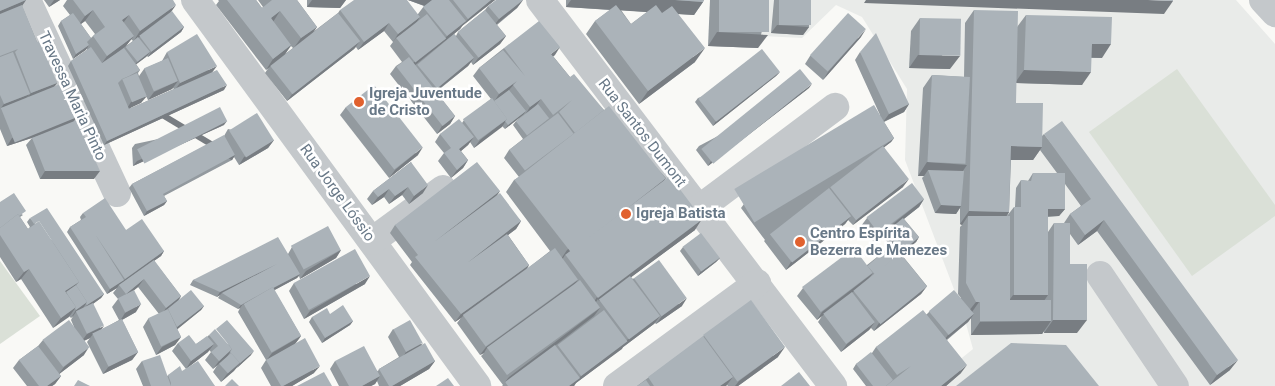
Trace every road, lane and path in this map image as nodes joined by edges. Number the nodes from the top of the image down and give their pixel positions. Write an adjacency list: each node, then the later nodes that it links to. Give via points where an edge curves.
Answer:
1 (27, 0): 8 (street, Travessa Maria Pinto)
2 (195, 0): 10 (street, Rua Jorge Lóssio)
3 (540, 0): 9 (street, Rua Santos Dumont)
4 (1263, 0): 5 (street)
5 (1275, 13)
6 (835, 107): 9 (street)
7 (443, 189): 10 (street)
8 (116, 193)
9 (700, 208): 12 (street, Rua Santos Dumont)
10 (372, 241): 13 (street, Rua Jorge Lóssio)
11 (1100, 276): 16 (street)
12 (757, 283): 14 (street); 15 (street, Rua Santos Dumont)
13 (477, 386)
14 (617, 386)
15 (833, 386)
16 (1175, 386)

